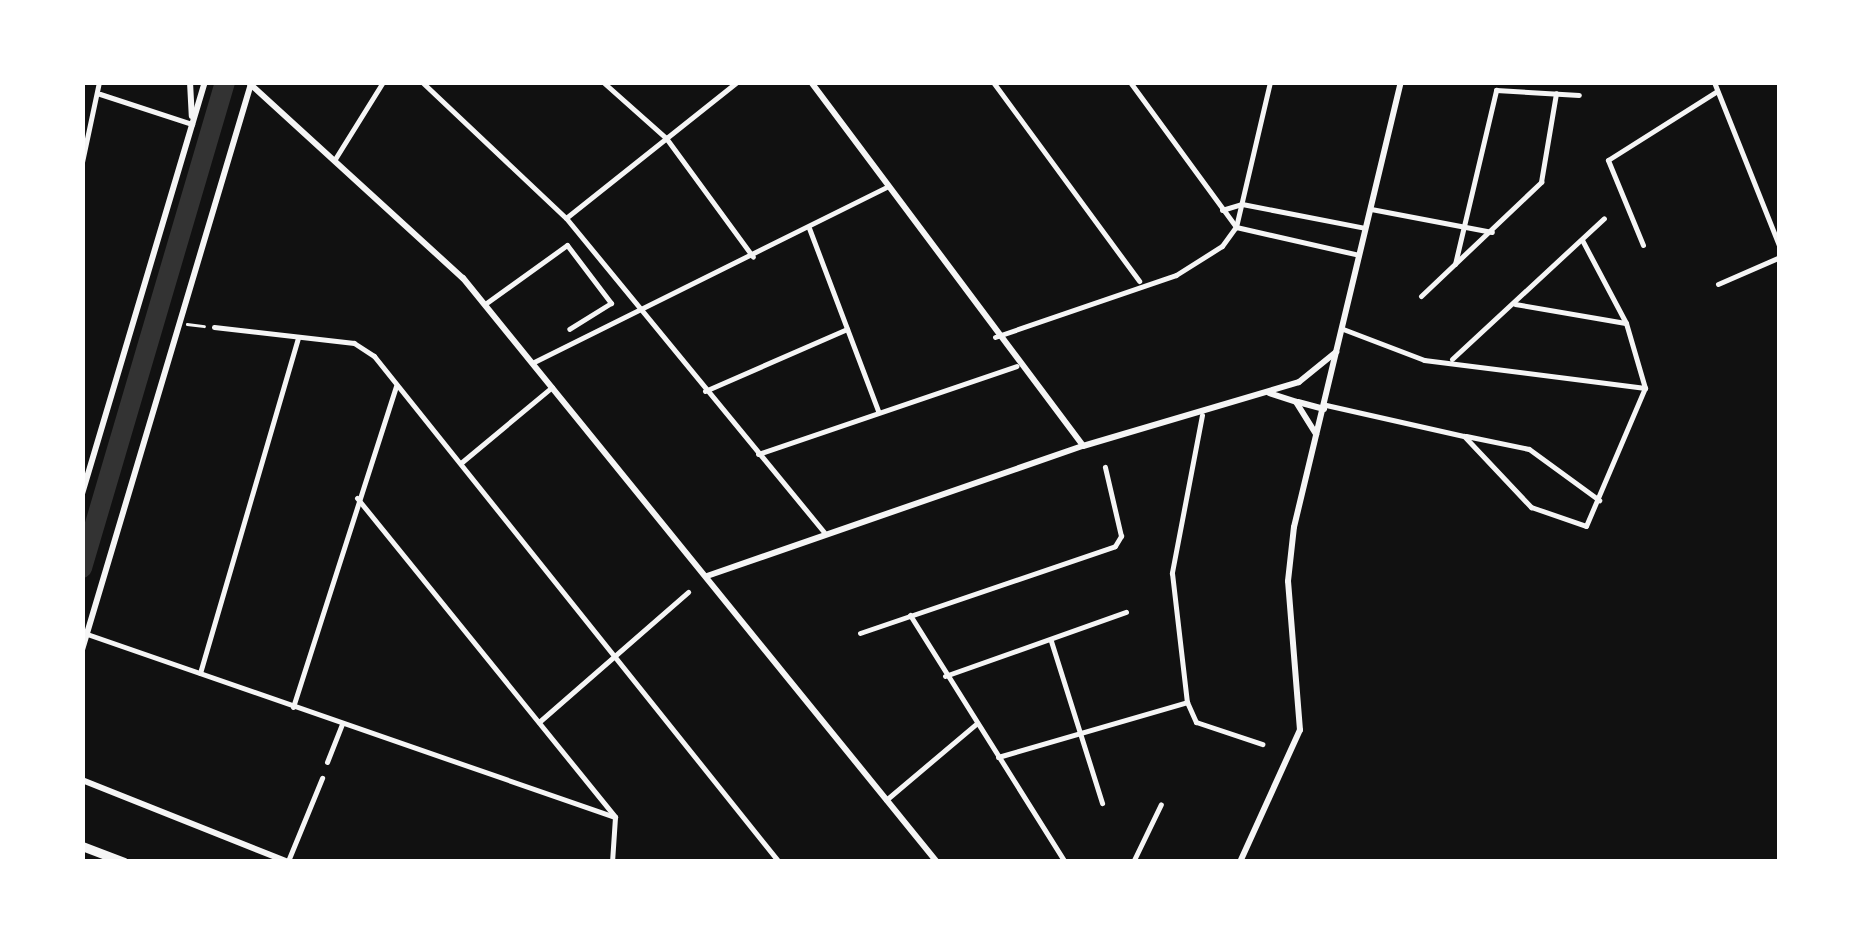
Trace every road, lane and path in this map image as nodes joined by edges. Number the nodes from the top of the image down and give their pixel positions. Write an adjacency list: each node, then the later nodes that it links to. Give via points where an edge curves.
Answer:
1 (99, 82): 18 (street)
2 (190, 82): 20 (street)
3 (206, 82): 20 (street)
4 (383, 82): 22 (street)
5 (422, 82): 28 (street)
6 (603, 82): 21 (street)
7 (737, 82): 21 (street)
8 (811, 82): 24 (street)
9 (992, 82): 42 (street)
10 (1130, 82): 27 (street)
11 (1270, 82): 25 (street)
12 (1401, 82): 26 (street)
13 (1714, 82): 16 (street)
14 (250, 83): 22 (street); 48 (street)
15 (1530, 85): 17 (street); 33 (street, via 1494,94)
16 (1717, 91): 36 (street, via 1608,160); 37 (street)
17 (1556, 92): 19 (street); 34 (street, via 1541,182)
18 (100, 94): 20 (street); 23 (street)
19 (1579, 96)
20 (193, 124): 75 (street)
21 (666, 138): 28 (street); 39 (street)
22 (335, 158): 45 (street)
23 (82, 162)
24 (888, 186): 31 (street); 54 (street)
25 (1242, 204): 27 (street); 30 (street); 32 (street)
26 (1371, 209): 32 (street); 33 (street)
27 (1222, 210): 30 (street)
28 (566, 218): 47 (street)
29 (1604, 218): 35 (street)
30 (1236, 227): 38 (street); 42 (street, via 1202,262)
31 (810, 228): 39 (street); 51 (street)
32 (1365, 228): 38 (street)
33 (1463, 228): 34 (street); 41 (street)
34 (1492, 232): 41 (street)
35 (1582, 240): 46 (street); 49 (street)
36 (1643, 245)
37 (1780, 248)
38 (1359, 255): 52 (street)
39 (753, 257): 47 (street)
40 (1780, 257): 43 (street)
41 (1456, 264): 44 (street)
42 (1139, 282): 54 (street)
43 (1718, 284)
44 (1421, 296)
45 (485, 304): 53 (street, via 567,245 612,303); 58 (street)
46 (1515, 304): 49 (street); 57 (street)
47 (642, 309): 58 (street); 63 (street)
48 (180, 323): 50 (path); 84 (street)
49 (1626, 323): 62 (street)
50 (214, 327): 55 (street)
51 (847, 328): 63 (street); 67 (street)
52 (1342, 329): 56 (street); 57 (street)
53 (569, 330)
54 (995, 337): 59 (street)
55 (298, 338): 60 (street, via 365,348); 88 (street)
56 (1337, 352): 64 (street); 66 (street)
57 (1451, 361): 62 (street)
58 (534, 362): 61 (street)
59 (1016, 366): 67 (street); 71 (street)
60 (396, 384): 73 (street); 76 (street)
61 (552, 387): 73 (street); 79 (street)
62 (1645, 388): 77 (street)
63 (705, 390): 72 (street)
64 (1268, 393): 65 (street); 68 (street)
65 (1296, 402): 66 (street); 70 (street)
66 (1325, 407): 69 (street); 70 (street)
67 (878, 411): 72 (street)
68 (1202, 415): 71 (street); 90 (street, via 1172,574)
69 (1464, 436): 77 (street, via 1528,449); 77 (street, via 1530,507 1586,526)
70 (1318, 439): 113 (street, via 1288,581 1300,730)
71 (1083, 446): 78 (street)
72 (758, 454): 78 (street)
73 (462, 462): 87 (street)
74 (1105, 467): 82 (street, via 1121,536 1116,546)
75 (82, 494)
76 (357, 498): 91 (street); 92 (street)
77 (1599, 500)
78 (824, 532): 79 (street)
79 (707, 576): 101 (street)
80 (688, 592): 87 (street)
81 (1126, 612): 85 (street)
82 (910, 615): 83 (street); 89 (street)
83 (860, 633)
84 (87, 634): 86 (street); 88 (street)
85 (1050, 641): 89 (street); 95 (street)
86 (82, 650)
87 (616, 658): 92 (street); 109 (street)
88 (200, 674): 91 (street)
89 (944, 676): 94 (street)
90 (1188, 702): 95 (street); 96 (street, via 1196,722)
91 (294, 707): 93 (street)
92 (539, 722): 104 (street)
93 (342, 724): 98 (street); 104 (street)
94 (976, 724): 97 (street); 101 (street)
95 (1078, 734): 97 (street); 102 (street)
96 (1262, 744)
97 (997, 757): 111 (street)
98 (327, 762)
99 (322, 778): 106 (street)
100 (82, 780): 106 (street)
101 (886, 800): 110 (street)
102 (1102, 803)
103 (1161, 804): 112 (street)
104 (615, 817): 108 (street)
105 (82, 846): 107 (highway)
106 (288, 861)
107 (124, 862)
108 (612, 862)
109 (779, 862)
110 (937, 862)
111 (1065, 862)
112 (1133, 862)
113 (1240, 862)

